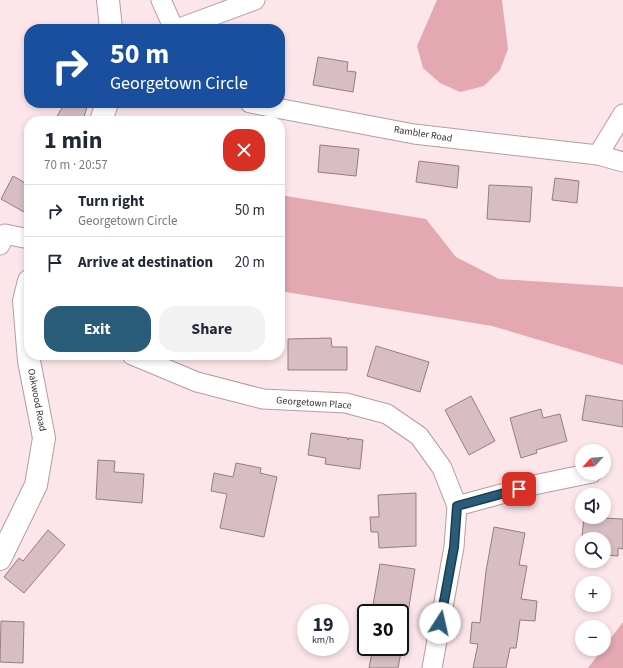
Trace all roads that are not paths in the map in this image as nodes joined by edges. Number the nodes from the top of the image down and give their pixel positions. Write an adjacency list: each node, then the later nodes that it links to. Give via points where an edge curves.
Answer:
1 (108, 0): 4 (main road)
2 (161, 0): 5 (street)
3 (255, 0): 6 (street)
4 (110, 24)
5 (172, 24)
6 (190, 24)
7 (276, 108): 9 (street, Rambler Road, via 414,134)
8 (623, 114): 9 (street)
9 (598, 155): 10 (street, Rambler Road)
10 (623, 162)
11 (24, 238): 12 (street, via 5,234)
12 (0, 245)
13 (30, 360): 17 (main road, Oakwood Road, via 44,438 36,485)
14 (144, 360): 16 (street, Georgetown Place, via 197,382 264,399 346,403 387,414 419,436 442,468)
15 (575, 477): 16 (street)
16 (457, 506): 18 (street, Georgetown Place, via 454,547)
17 (0, 559)
18 (432, 668)

